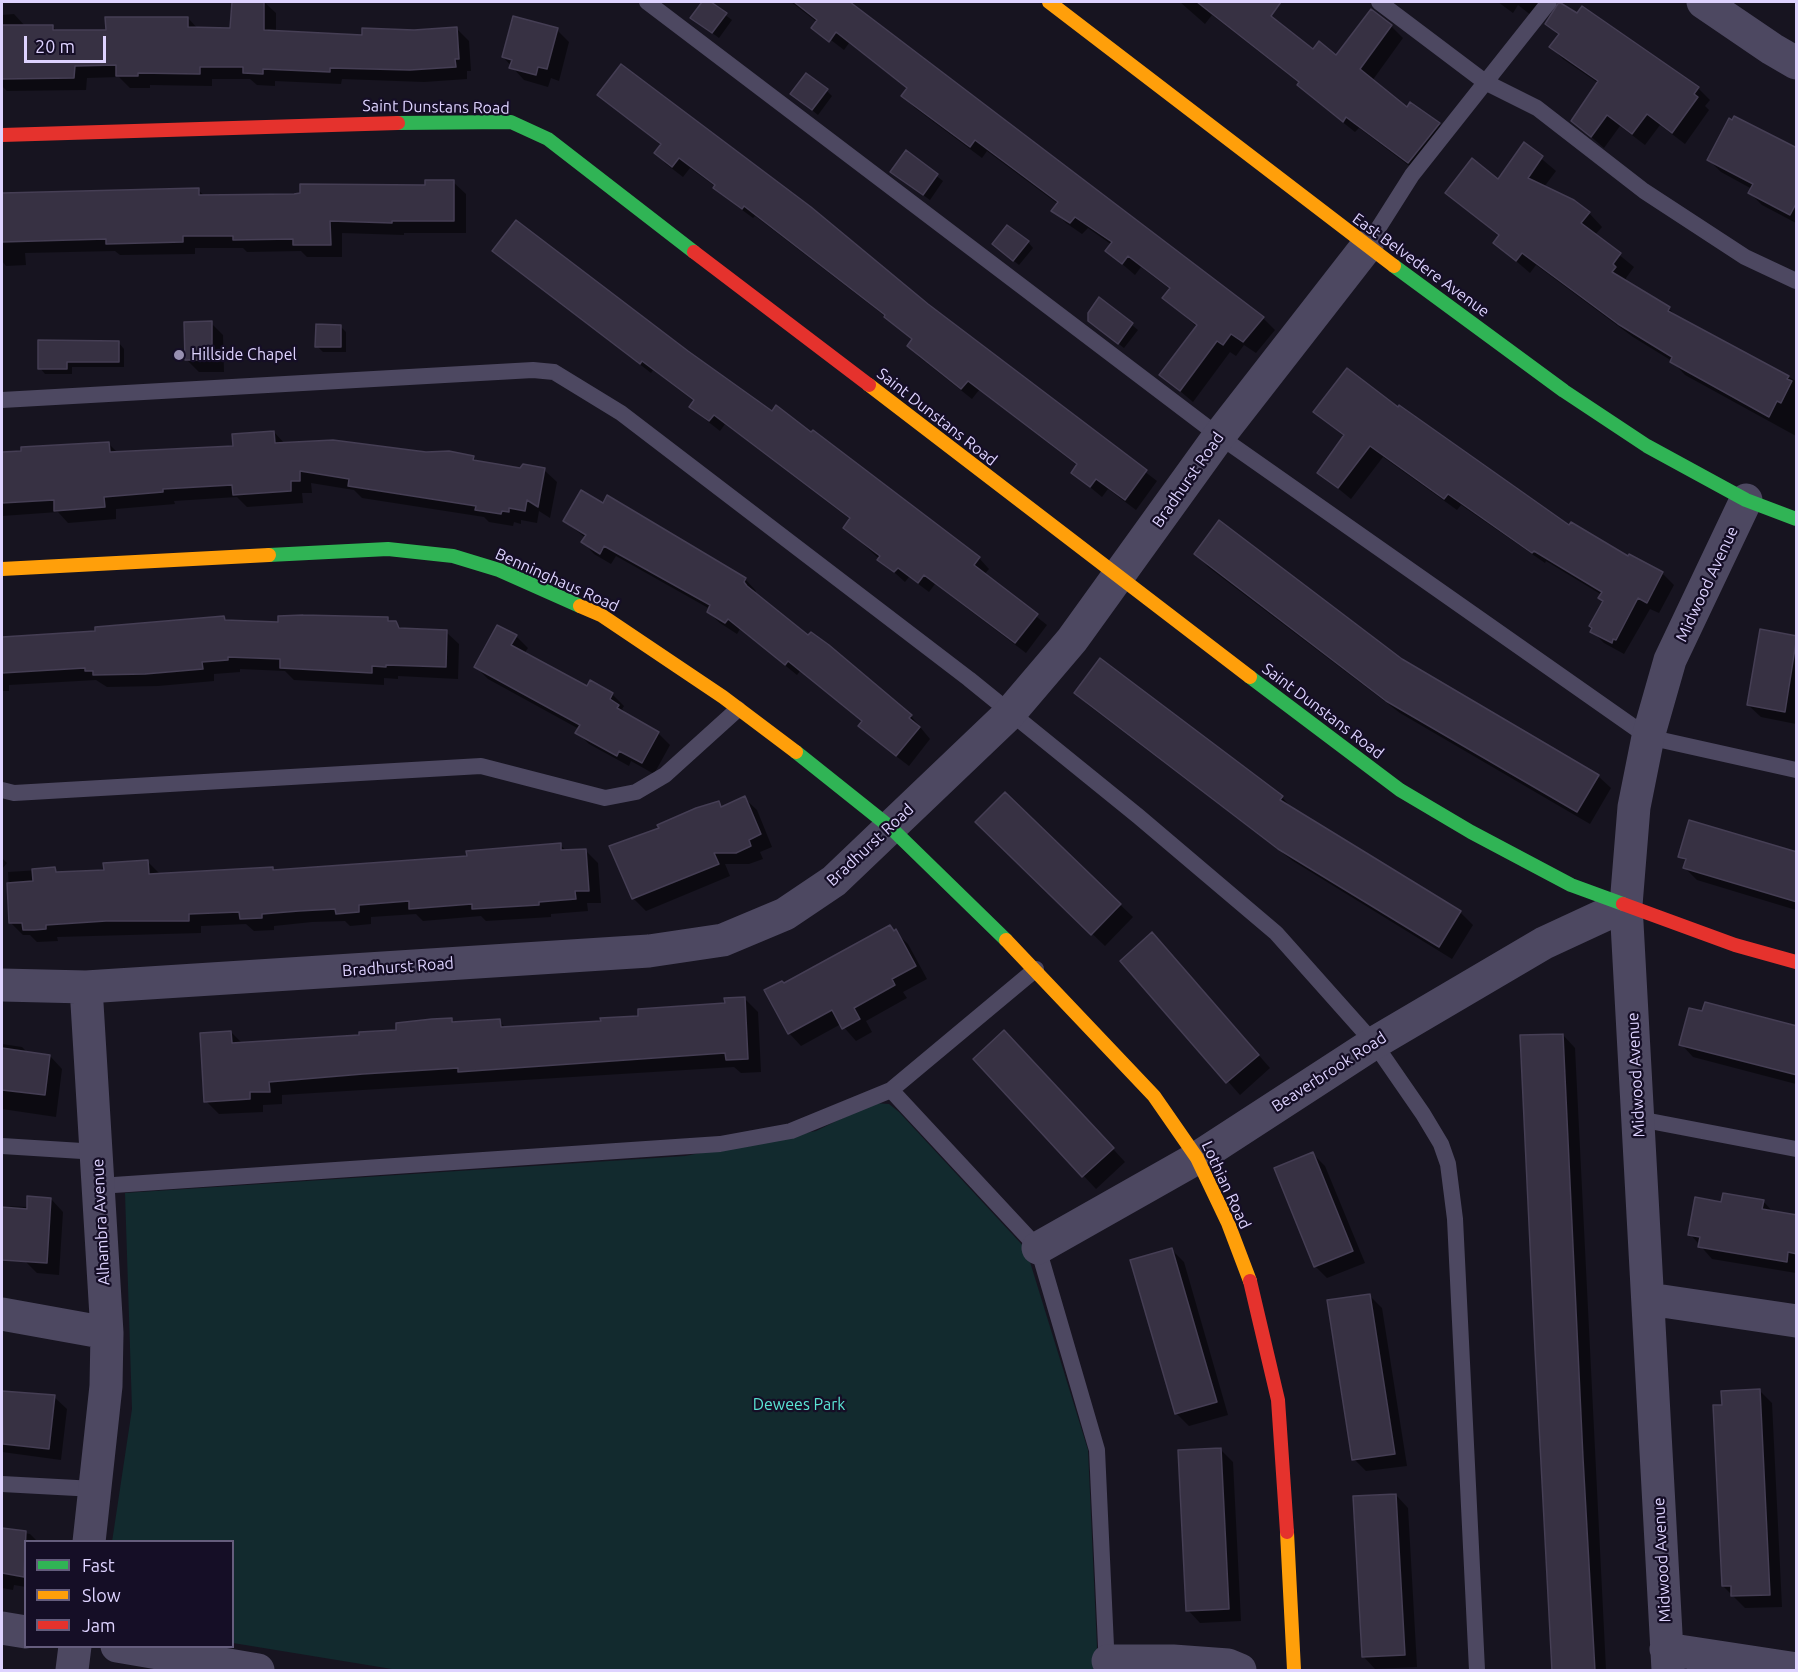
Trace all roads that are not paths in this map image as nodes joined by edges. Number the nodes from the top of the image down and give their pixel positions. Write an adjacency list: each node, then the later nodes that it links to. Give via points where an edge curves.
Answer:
1 (647, 2): 12 (lane)
2 (1049, 2): 9 (street, East Belvedere Avenue)
3 (1379, 2): 7 (lane)
4 (1549, 2): 7 (lane)
5 (1703, 2): 6 (street)
6 (1797, 63)
7 (1485, 82): 9 (lane, via 1412,175); 10 (lane, via 1537,108 1698,228 1745,257)
8 (2, 135): 16 (street, Saint Dunstans Road, via 319,123 511,122 548,138)
9 (1366, 246): 12 (street, Bradhurst Road); 13 (street, East Belvedere Avenue, via 1564,391 1647,446)
10 (1797, 281)
11 (2, 400): 18 (lane, via 554,372 621,412)
12 (1219, 435): 16 (street, Bradhurst Road); 19 (lane)
13 (1746, 500): 14 (street, East Belvedere Avenue); 19 (street, Midwood Avenue, via 1671,660)
14 (1797, 519)
15 (2, 569): 17 (street, Benninghaus Road, via 388,549 453,556 499,570 601,615)
16 (1119, 578): 18 (street, Bradhurst Road); 23 (street, Saint Dunstans Road, via 1400,790 1571,885)
17 (738, 709): 21 (lane, via 665,775 636,792 605,798 481,766 26,792); 22 (street, Benninghaus Road)
18 (1010, 714): 22 (street, Bradhurst Road); 28 (lane, via 1276,933)
19 (1648, 737): 20 (lane); 23 (street, Midwood Avenue, via 1635,807)
20 (1797, 770)
21 (2, 790)
22 (890, 827): 25 (street, Lothian Road); 27 (street, Bradhurst Road, via 834,881 785,914 723,940 649,951)
23 (1626, 905): 24 (street, Saint Dunstans Road, via 1735,945); 28 (street, Beaverbrook Road, via 1544,943); 30 (street, Midwood Avenue)
24 (1797, 962)
25 (1036, 969): 29 (lane); 34 (street, Lothian Road, via 1154,1096)
26 (2, 985): 27 (street)
27 (86, 987): 33 (street, Alhambra Avenue)
28 (1374, 1043): 34 (street, Beaverbrook Road); 55 (lane, via 1423,1114 1448,1164 1455,1219)
29 (891, 1090): 35 (lane, via 791,1131 720,1144); 36 (lane)
30 (1639, 1119): 32 (lane); 37 (street, Midwood Avenue)
31 (2, 1146): 33 (lane)
32 (1797, 1149)
33 (98, 1152): 35 (street, Alhambra Avenue)
34 (1197, 1158): 36 (street, Beaverbrook Road); 54 (street, Lothian Road, via 1250,1282 1278,1400)
35 (99, 1186): 40 (street, Alhambra Avenue)
36 (1038, 1248): 49 (lane, via 1097,1450)
37 (1649, 1299): 39 (street); 48 (street, Midwood Avenue)
38 (2, 1314): 40 (street)
39 (1797, 1321)
40 (107, 1332): 42 (street, Alhambra Avenue, via 106,1386)
41 (2, 1484): 42 (lane)
42 (95, 1489): 43 (street, Alhambra Avenue)
43 (88, 1540)
44 (2, 1628): 45 (street)
45 (24, 1632)
46 (75, 1648): 51 (street)
47 (123, 1648): 52 (street)
48 (1667, 1660): 50 (street)
49 (1107, 1666): 53 (street, via 1173,1661 1228,1665)
50 (1797, 1669)
51 (72, 1671)
52 (258, 1671)
53 (1240, 1671)
54 (1294, 1671)
55 (1477, 1671)

